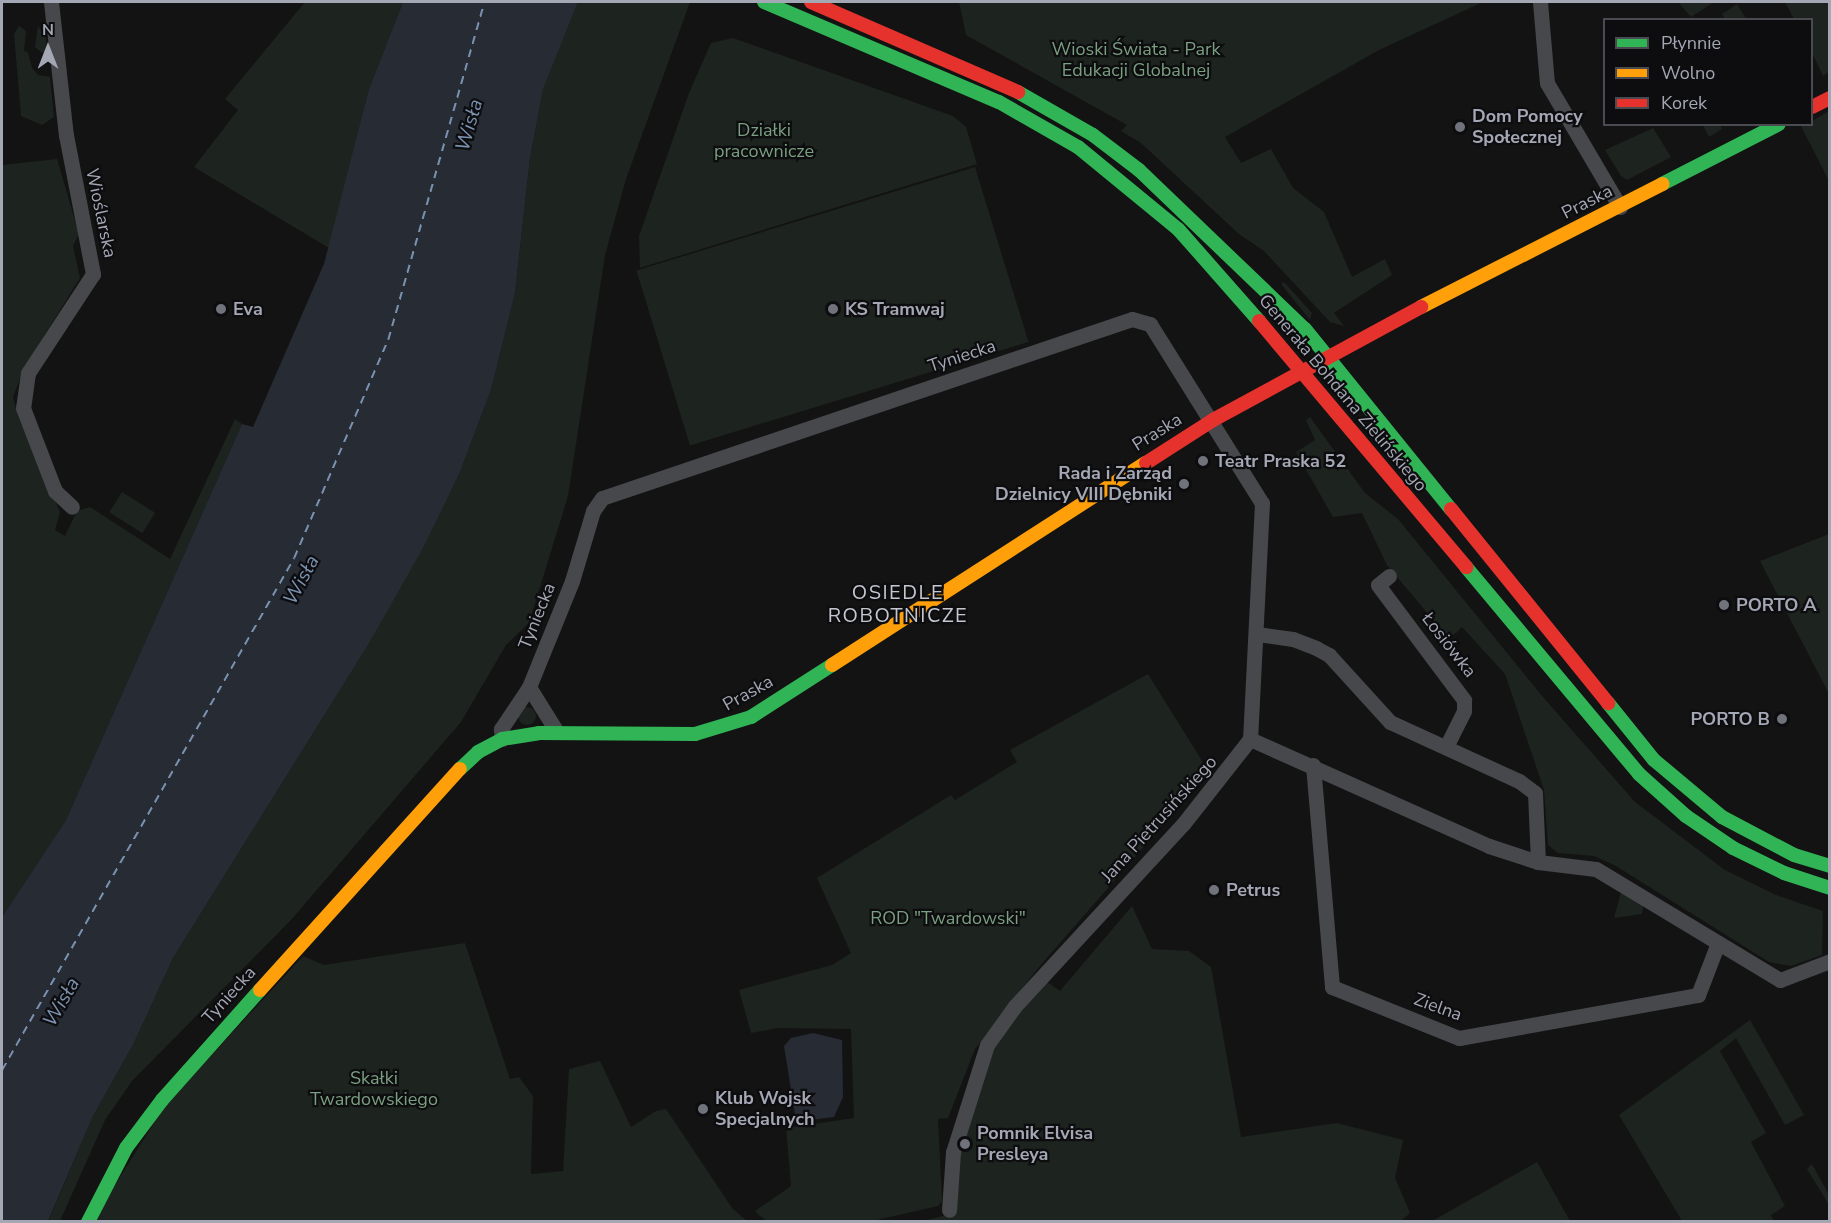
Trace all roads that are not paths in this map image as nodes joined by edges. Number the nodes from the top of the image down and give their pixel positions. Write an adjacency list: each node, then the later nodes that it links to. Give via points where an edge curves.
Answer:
1 (51, 2): 12 (street, Wioślarska, via 66,135 93,274 28,373 23,408 55,491)
2 (764, 2): 10 (main road, Generała Bohdana Zielińskiego, via 980,93 1078,147 1178,229)
3 (811, 2): 9 (main road, Generała Bohdana Zielińskiego, via 998,80 1093,135 1204,229 1282,304)
4 (1540, 2): 8 (street, via 1547,83)
5 (1830, 98): 6 (main road)
6 (1813, 106)
7 (1775, 126): 8 (main road, Praska)
8 (1620, 207): 9 (main road, Praska)
9 (1327, 356): 10 (main road, Praska); 22 (main road, Generała Bohdana Zielińskiego, via 1654,760 1722,817 1776,847)
10 (1301, 370): 11 (main road, Praska); 23 (main road, Generała Bohdana Zielińskiego, via 1594,722 1663,797 1733,848 1784,873)
11 (1213, 420): 14 (street, via 1262,503); 15 (street, Tyniecka, via 1182,369 1143,319 1132,320 614,491 602,498 591,519 572,581); 16 (main road, Praska, via 751,717 695,734)
12 (72, 507)
13 (1389, 576): 19 (street, Łosiówka, via 1378,585 1464,700 1464,711)
14 (1257, 634): 18 (street); 19 (street, via 1293,639 1329,655 1385,717)
15 (530, 687): 16 (street); 17 (street, Tyniecka, via 501,729)
16 (557, 732): 17 (main road, Praska)
17 (502, 739): 27 (main road, Tyniecka, via 478,752 438,789 162,1100 126,1148)
18 (1250, 739): 20 (street); 26 (street, Jana Pietrusińskiego, via 1184,824 1015,1006 987,1045 952,1152)
19 (1446, 747): 21 (street, via 1519,781 1535,793)
20 (1313, 765): 21 (street, via 1489,846); 24 (street, Zielna, via 1332,987 1459,1038 1698,995)
21 (1538, 862): 24 (street, via 1596,869)
22 (1830, 866)
23 (1830, 888)
24 (1718, 943): 25 (street, via 1780,980)
25 (1830, 960)
26 (949, 1210)
27 (88, 1221)

